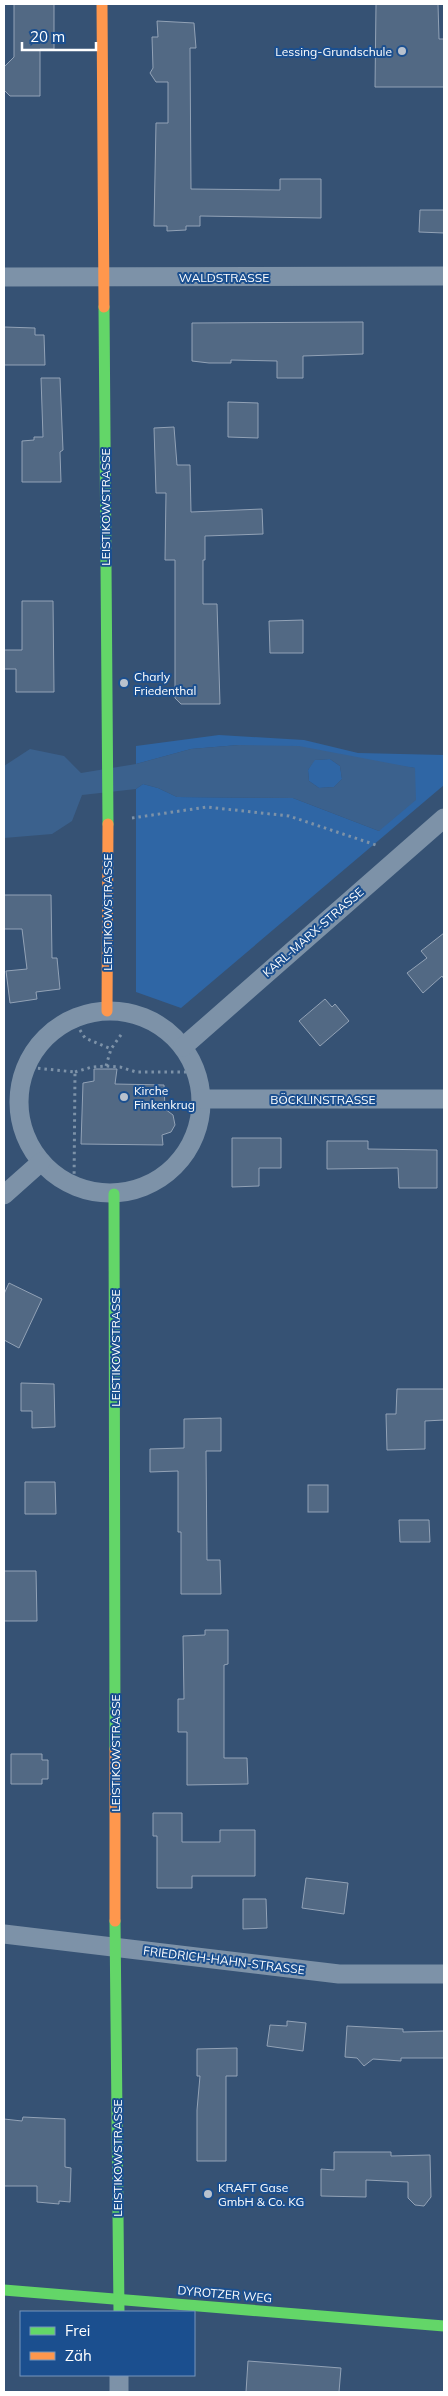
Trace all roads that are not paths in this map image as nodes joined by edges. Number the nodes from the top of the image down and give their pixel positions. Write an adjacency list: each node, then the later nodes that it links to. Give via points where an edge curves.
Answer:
1 (102, 4): 4 (street, LEISTIKOWSTRASSE)
2 (444, 276): 4 (street, WALDSTRASSE)
3 (4, 277): 4 (street, WALDSTRASSE)
4 (104, 277): 6 (street, LEISTIKOWSTRASSE, via 108,801)
5 (444, 818): 7 (street, KARL-MARX-STRASSE)
6 (106, 1011): 7 (street, via 136,1014 162,1027); 10 (street, via 73,1019 45,1038 25,1067)
7 (183, 1047): 8 (street, via 196,1072)
8 (202, 1099): 9 (street, BÖCKLINSTRASSE); 12 (street, via 196,1134 178,1165 149,1186)
9 (444, 1100)
10 (11, 1101): 11 (street, via 24,1134)
11 (41, 1162): 12 (street, via 74,1187); 13 (street)
12 (114, 1194): 15 (street, LEISTIKOWSTRASSE)
13 (4, 1195)
14 (4, 1934): 15 (street, FRIEDRICH-HAHN-STRASSE)
15 (115, 1947): 16 (street, FRIEDRICH-HAHN-STRASSE, via 340,1974); 18 (street, LEISTIKOWSTRASSE)
16 (444, 1974)
17 (4, 2290): 18 (street, DYROTZER WEG)
18 (118, 2300): 19 (street, LEISTIKOWSTRASSE); 20 (street, DYROTZER WEG)
19 (119, 2311)
20 (444, 2326)
21 (119, 2376): 22 (street)
22 (119, 2392)

